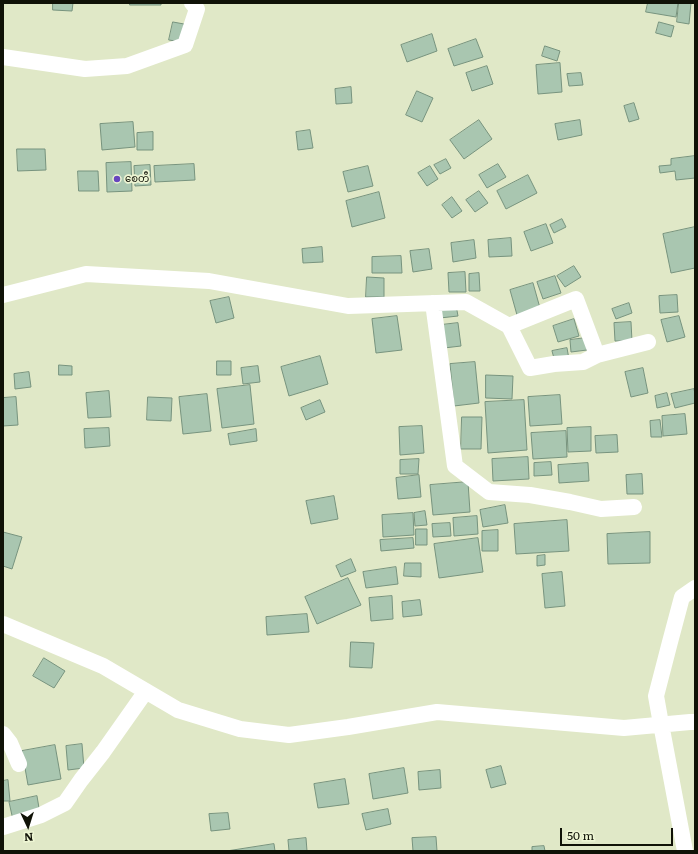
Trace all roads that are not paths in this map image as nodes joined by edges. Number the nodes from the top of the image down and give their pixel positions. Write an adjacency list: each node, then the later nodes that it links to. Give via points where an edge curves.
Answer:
1 (192, 3): 2 (street, via 197,9 185,45 126,66 86,69)
2 (3, 57)
3 (3, 295): 4 (street, via 86,274 209,281 348,306)
4 (433, 303): 5 (street, via 466,302); 8 (street, via 455,466 489,492 530,495 601,509)
5 (509, 326): 7 (street, via 530,368 583,362); 7 (street, via 576,299)
6 (648, 342): 7 (street)
7 (597, 355)
8 (634, 507)
9 (695, 588): 13 (street, via 682,598 656,696)
10 (3, 624): 11 (street, via 103,666)
11 (146, 692): 13 (street, via 178,710 240,729 289,735 436,712 624,728); 16 (street, via 65,803 41,815)
12 (695, 722): 13 (street)
13 (661, 724): 17 (street)
14 (3, 734): 15 (street)
15 (19, 764)
16 (3, 827)
17 (685, 851)

